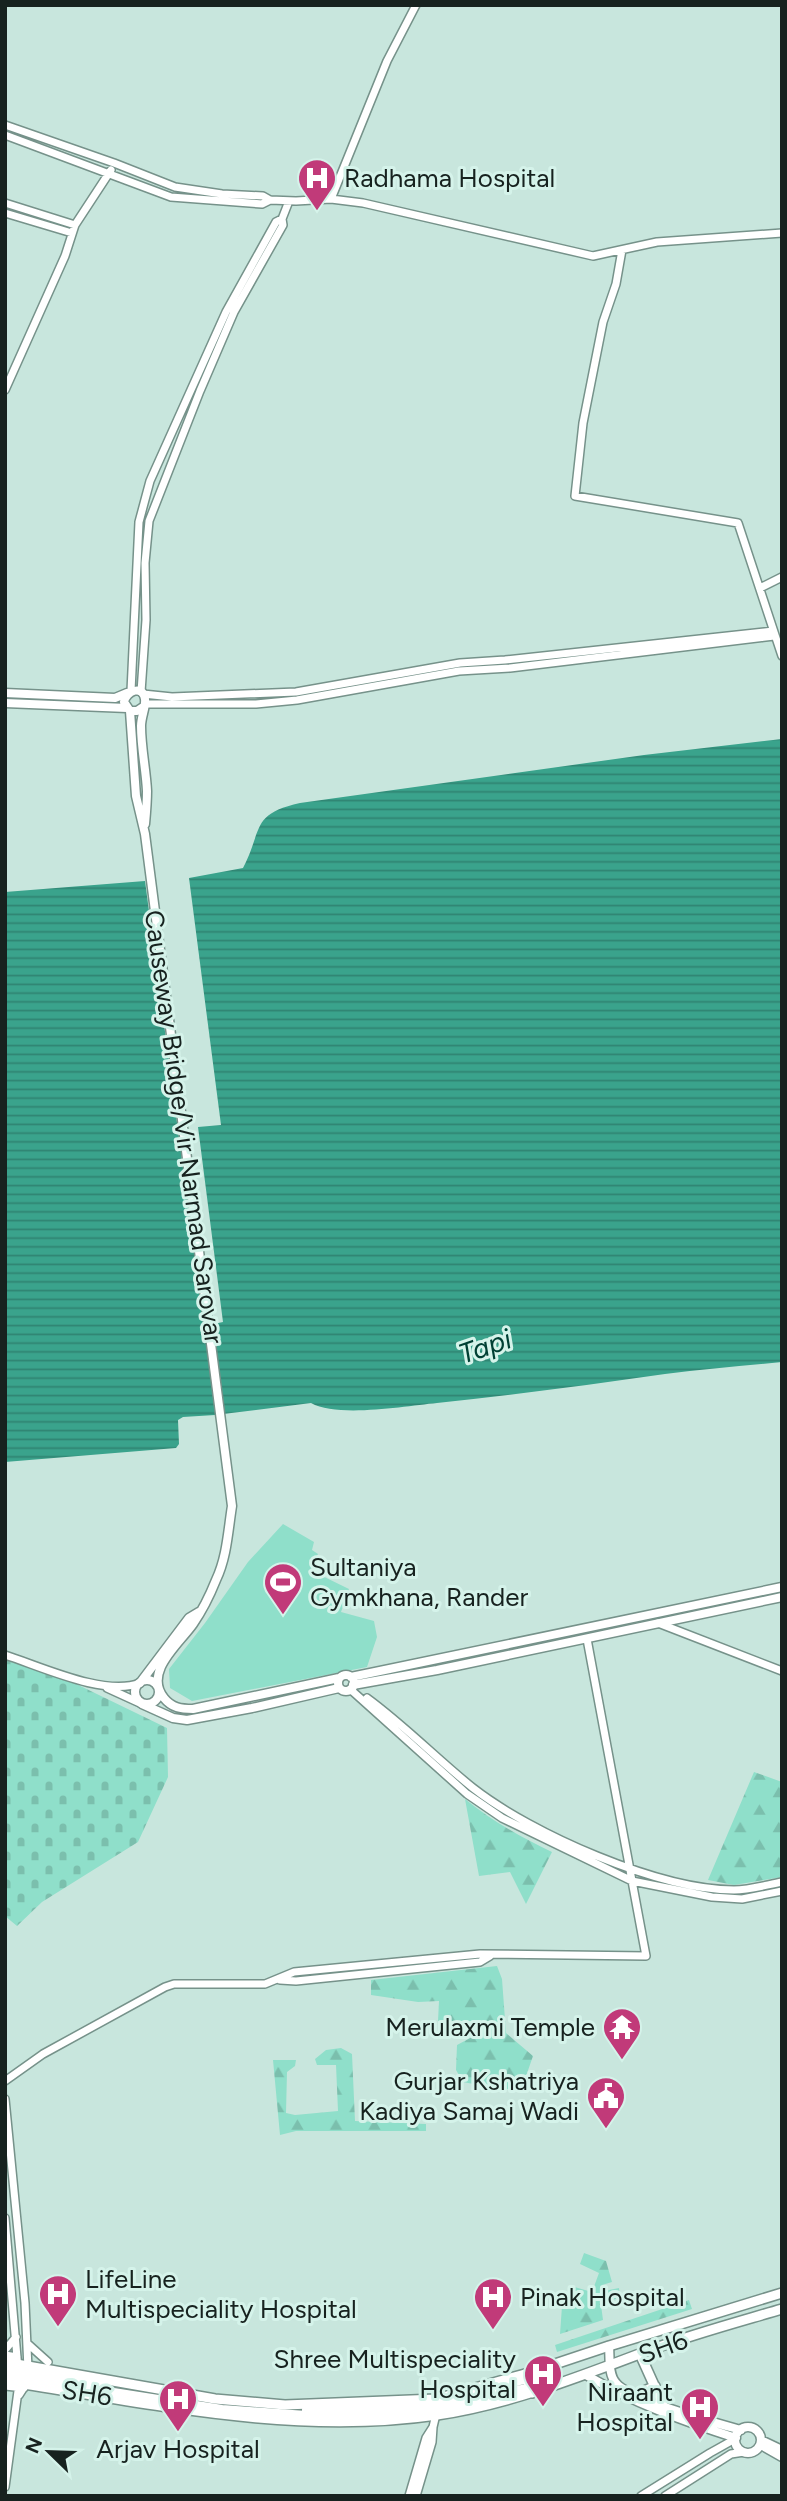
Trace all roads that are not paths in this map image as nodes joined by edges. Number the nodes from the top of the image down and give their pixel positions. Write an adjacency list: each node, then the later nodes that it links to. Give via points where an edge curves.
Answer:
1 (416, 5): 6 (street, via 387,61)
2 (5, 125): 4 (street)
3 (5, 135): 5 (street)
4 (114, 163): 5 (street); 7 (street, via 175,187)
5 (110, 173): 7 (street, via 171,197 262,204); 12 (street)
6 (331, 199): 8 (street); 14 (street, via 593,256)
7 (270, 200): 8 (street)
8 (289, 201): 11 (street)
9 (5, 203): 12 (street)
10 (5, 213): 12 (street)
11 (282, 219): 16 (street, via 276,222 226,312); 17 (street, via 283,225 234,312)
12 (74, 229): 15 (street)
13 (782, 233): 14 (street, via 657,242)
14 (622, 250): 19 (street, via 585,413 575,496 738,523)
15 (5, 390)
16 (146, 492): 17 (street); 22 (street, via 139,522)
17 (158, 494): 24 (street, via 147,540)
18 (782, 577): 19 (street)
19 (760, 588): 20 (street)
20 (774, 633): 21 (street); 24 (street, via 460,663 296,692 177,697); 26 (street, via 459,671 297,700)
21 (782, 656)
22 (129, 692): 23 (main road, via 115,698); 24 (main road); 27 (main road, via 124,699)
23 (5, 693)
24 (142, 693): 26 (main road)
25 (5, 703): 27 (main road)
26 (144, 706): 27 (main road); 28 (main road)
27 (128, 710): 28 (main road, via 136,796)
28 (145, 834): 31 (main road, Causeway Bridge/Vir Narmad Sarovar, via 232,1506 224,1561)
29 (782, 1587): 32 (main road)
30 (782, 1597): 32 (main road)
31 (199, 1612): 37 (main road, via 189,1618); 41 (main road, via 164,1661)
32 (656, 1618): 33 (main road); 35 (street); 39 (main road)
33 (587, 1639): 39 (main road); 43 (street)
34 (5, 1655): 38 (street)
35 (782, 1671)
36 (340, 1678): 39 (main road, via 344,1675); 40 (main road); 41 (main road, via 193,1709 175,1708)
37 (140, 1683): 38 (street); 41 (main road, via 150,1681); 42 (main road, via 135,1696)
38 (100, 1685): 42 (street)
39 (351, 1685): 40 (main road); 43 (street, via 499,1807); 44 (street, via 467,1794 502,1818)
40 (339, 1688): 42 (main road, via 187,1720)
41 (158, 1689): 42 (main road, via 153,1703)
42 (142, 1704)
43 (630, 1868): 44 (street); 45 (street, via 691,1887 733,1890)
44 (632, 1881): 46 (street, via 742,1899); 47 (street, via 646,1956 491,1956 480,1962 265,1984 174,1984 43,2054)
45 (782, 1882)
46 (782, 1891)
47 (5, 2081)
48 (5, 2099): 53 (street)
49 (5, 2218): 52 (street)
50 (782, 2294): 54 (main road)
51 (782, 2309): 56 (main road, SH6)
52 (17, 2335): 55 (street); 62 (street)
53 (28, 2344): 57 (street); 62 (street)
54 (610, 2346): 59 (main road); 64 (main road)
55 (5, 2352): 62 (street)
56 (640, 2354): 59 (main road, SH6); 65 (main road)
57 (48, 2362)
58 (5, 2365): 62 (main road, SH6)
59 (611, 2367): 61 (main road, SH6); 66 (main road, via 616,2383)
60 (5, 2375): 62 (main road)
61 (586, 2375): 64 (main road, SH6); 70 (main road, via 667,2416)
62 (22, 2377): 63 (main road, SH6); 68 (main road, SH6, via 285,2405); 68 (main road, SH6, via 226,2415 349,2421); 75 (street)
63 (5, 2383)
64 (529, 2383): 68 (main road, SH6); 68 (main road); 68 (main road, SH6, via 463,2392)
65 (655, 2386): 66 (main road); 67 (main road)
66 (636, 2395): 67 (main road)
67 (663, 2405): 70 (main road)
68 (437, 2407): 69 (street)
69 (433, 2427): 76 (street); 77 (street)
70 (737, 2436): 71 (main road, via 746,2427 755,2429); 73 (main road, via 737,2447); 78 (street)
71 (761, 2442): 72 (main road); 73 (main road, via 752,2453); 74 (main road)
72 (782, 2450)
73 (744, 2452): 79 (street, via 731,2454)
74 (782, 2456)
75 (5, 2487)
76 (409, 2496)
77 (416, 2496)
78 (641, 2496)
79 (665, 2496)

